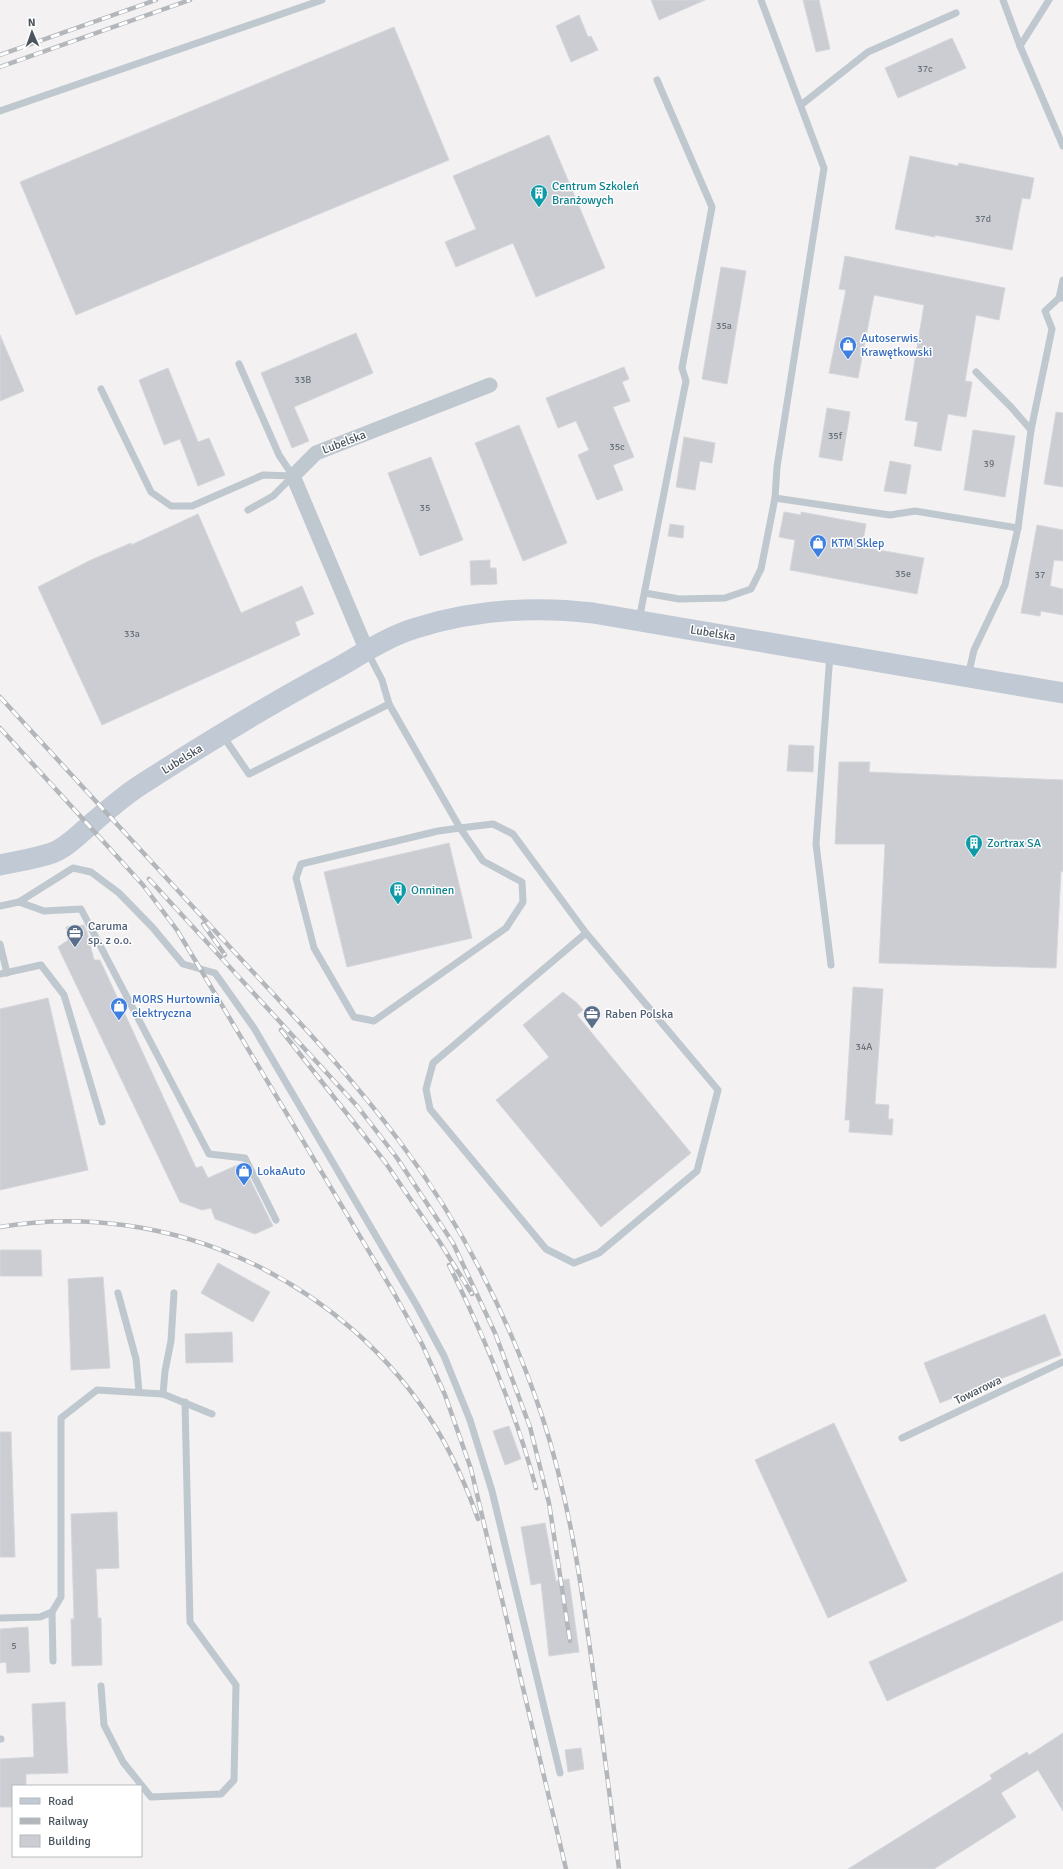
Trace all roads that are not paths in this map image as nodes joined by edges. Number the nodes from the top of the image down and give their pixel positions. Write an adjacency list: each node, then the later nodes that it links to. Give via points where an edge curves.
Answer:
1 (322, 0): 9 (lane)
2 (762, 0): 8 (lane)
3 (1003, 0): 6 (lane)
4 (1049, 0): 6 (lane)
5 (956, 13): 8 (lane, via 868,52)
6 (1020, 46): 10 (lane)
7 (657, 80): 22 (lane, via 712,207 682,368 686,381)
8 (801, 105): 19 (lane, via 824,168 777,467)
9 (0, 111)
10 (1063, 146)
11 (1063, 280): 12 (lane)
12 (1061, 298): 17 (lane, via 1045,311 1052,329)
13 (239, 364): 18 (lane, via 279,455)
14 (976, 372): 17 (lane)
15 (490, 385): 18 (street, Lubelska, via 316,453)
16 (101, 389): 18 (lane, via 151,492 171,506 192,506 263,475)
17 (1031, 430): 21 (lane)
18 (293, 476): 20 (lane, via 273,496); 24 (street)
19 (776, 498): 21 (lane, via 890,515 915,511); 22 (lane, via 761,569 752,589 725,598 679,599)
20 (248, 510)
21 (1018, 528): 26 (lane, via 1005,585 974,650)
22 (645, 593): 23 (lane)
23 (639, 620): 24 (street, Lubelska, via 564,610 499,612 442,620 414,628); 25 (street, Lubelska)
24 (367, 651): 28 (lane, via 382,680); 29 (street, Lubelska)
25 (830, 652): 26 (street, Lubelska); 36 (lane, via 816,844)
26 (968, 676): 27 (street, Lubelska)
27 (1063, 693)
28 (390, 704): 29 (lane, via 249,774); 30 (lane)
29 (222, 734): 31 (street, Lubelska, via 131,792 74,839 53,852)
30 (460, 828): 30 (lane, via 301,864 296,878 314,948 354,1017 374,1021 506,928 523,902 522,882 483,861); 34 (lane, via 493,824 513,834)
31 (0, 865)
32 (19, 902): 33 (lane); 39 (lane, via 44,911 81,909 210,1154 245,1158); 52 (lane, via 73,868 91,872 119,893 183,964 214,973 254,1028 444,1356 470,1420 492,1491)
33 (0, 906)
34 (586, 933): 34 (lane, via 718,1090 697,1171 599,1253 574,1263 546,1249 430,1109 426,1088 433,1063)
35 (0, 944): 37 (lane)
36 (832, 965)
37 (3, 973): 38 (lane, via 41,965 64,995)
38 (102, 1122)
39 (276, 1220)
40 (118, 1293): 43 (lane, via 136,1360)
41 (174, 1293): 44 (lane, via 171,1341)
42 (1063, 1362): 47 (lane, Towarowa)
43 (139, 1392): 44 (lane); 48 (lane, via 97,1390 61,1418 62,1597)
44 (163, 1394): 45 (lane)
45 (185, 1402): 46 (lane); 54 (lane, via 190,1622 236,1685 234,1780 221,1794 151,1797)
46 (212, 1414)
47 (902, 1438)
48 (52, 1612): 49 (lane, via 40,1617); 50 (lane)
49 (0, 1618)
50 (53, 1661)
51 (101, 1686): 53 (lane, via 104,1725 123,1762)
52 (560, 1773)
53 (141, 1785)
54 (142, 1786)

